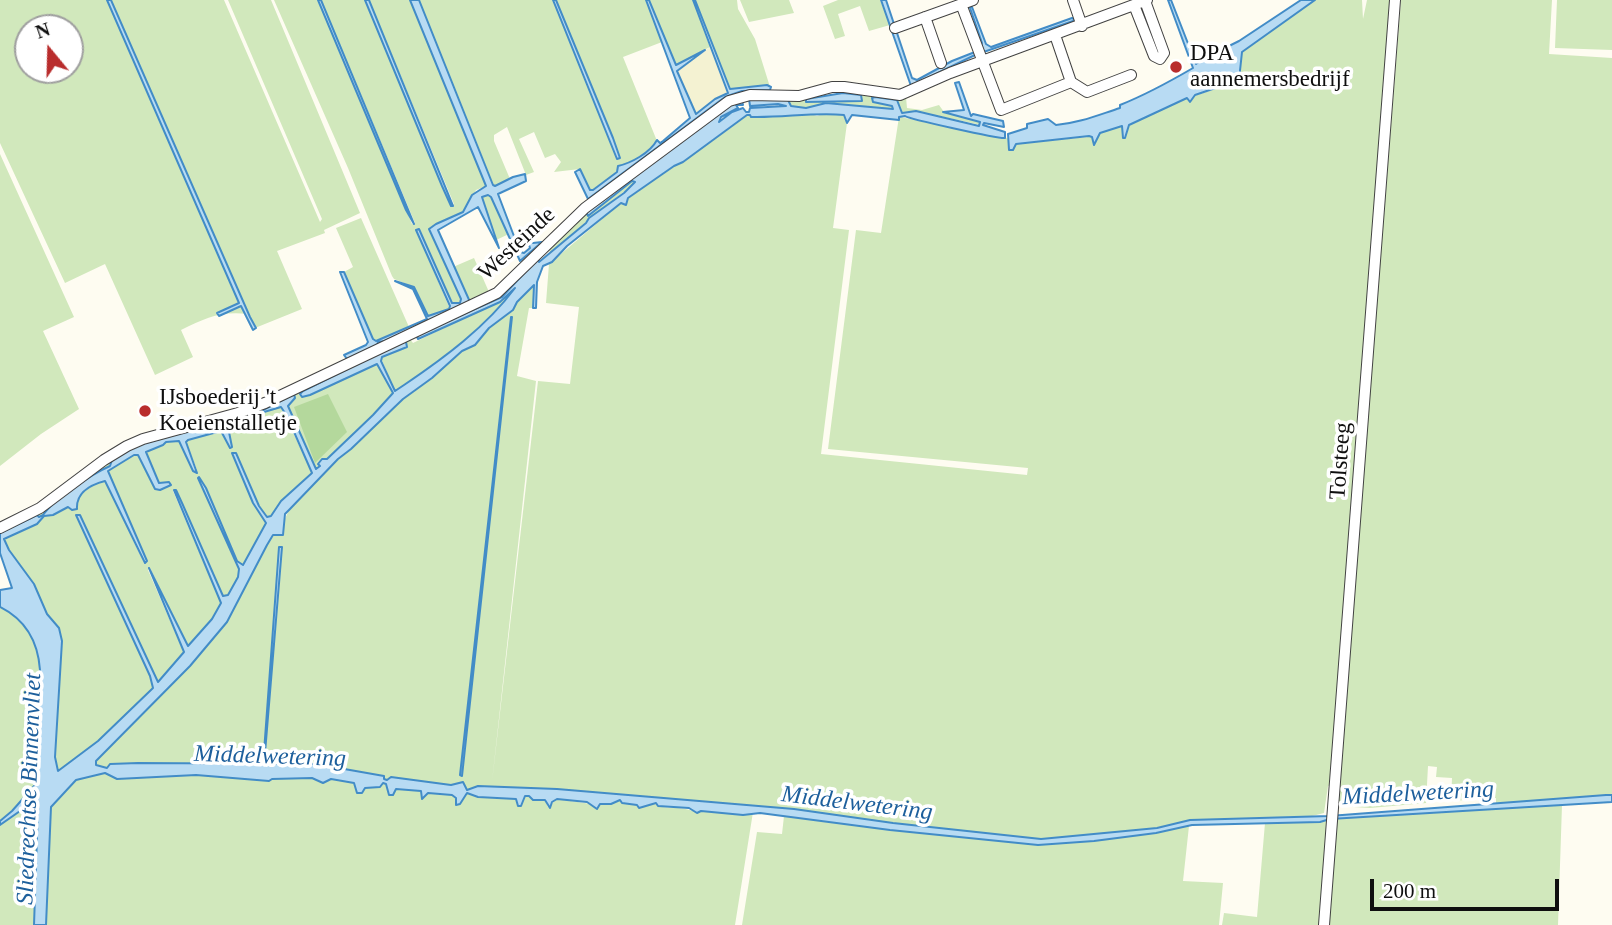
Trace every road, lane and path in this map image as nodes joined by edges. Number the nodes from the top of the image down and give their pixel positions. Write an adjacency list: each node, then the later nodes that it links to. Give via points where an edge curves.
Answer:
1 (973, 0): 5 (street)
2 (1073, 0): 8 (street)
3 (1146, 0): 6 (street, Westeinde); 6 (street, via 1164,53 1160,59 1153,56)
4 (1395, 2): 16 (street, Tolsteeg)
5 (961, 4): 7 (street); 11 (street)
6 (1134, 5): 8 (street, Westeinde)
7 (925, 17): 9 (street); 12 (street)
8 (1082, 26): 10 (street, Westeinde)
9 (895, 27)
10 (1055, 35): 11 (street, Westeinde); 14 (street)
11 (980, 55): 14 (street, via 1001,110); 15 (street, Westeinde, via 900,95 832,87 799,96 750,95 729,101 584,208 497,293 265,403 127,446 40,508)
12 (941, 63)
13 (1131, 75): 14 (street, via 1087,92)
14 (1072, 82)
15 (0, 528)
16 (1324, 925)

